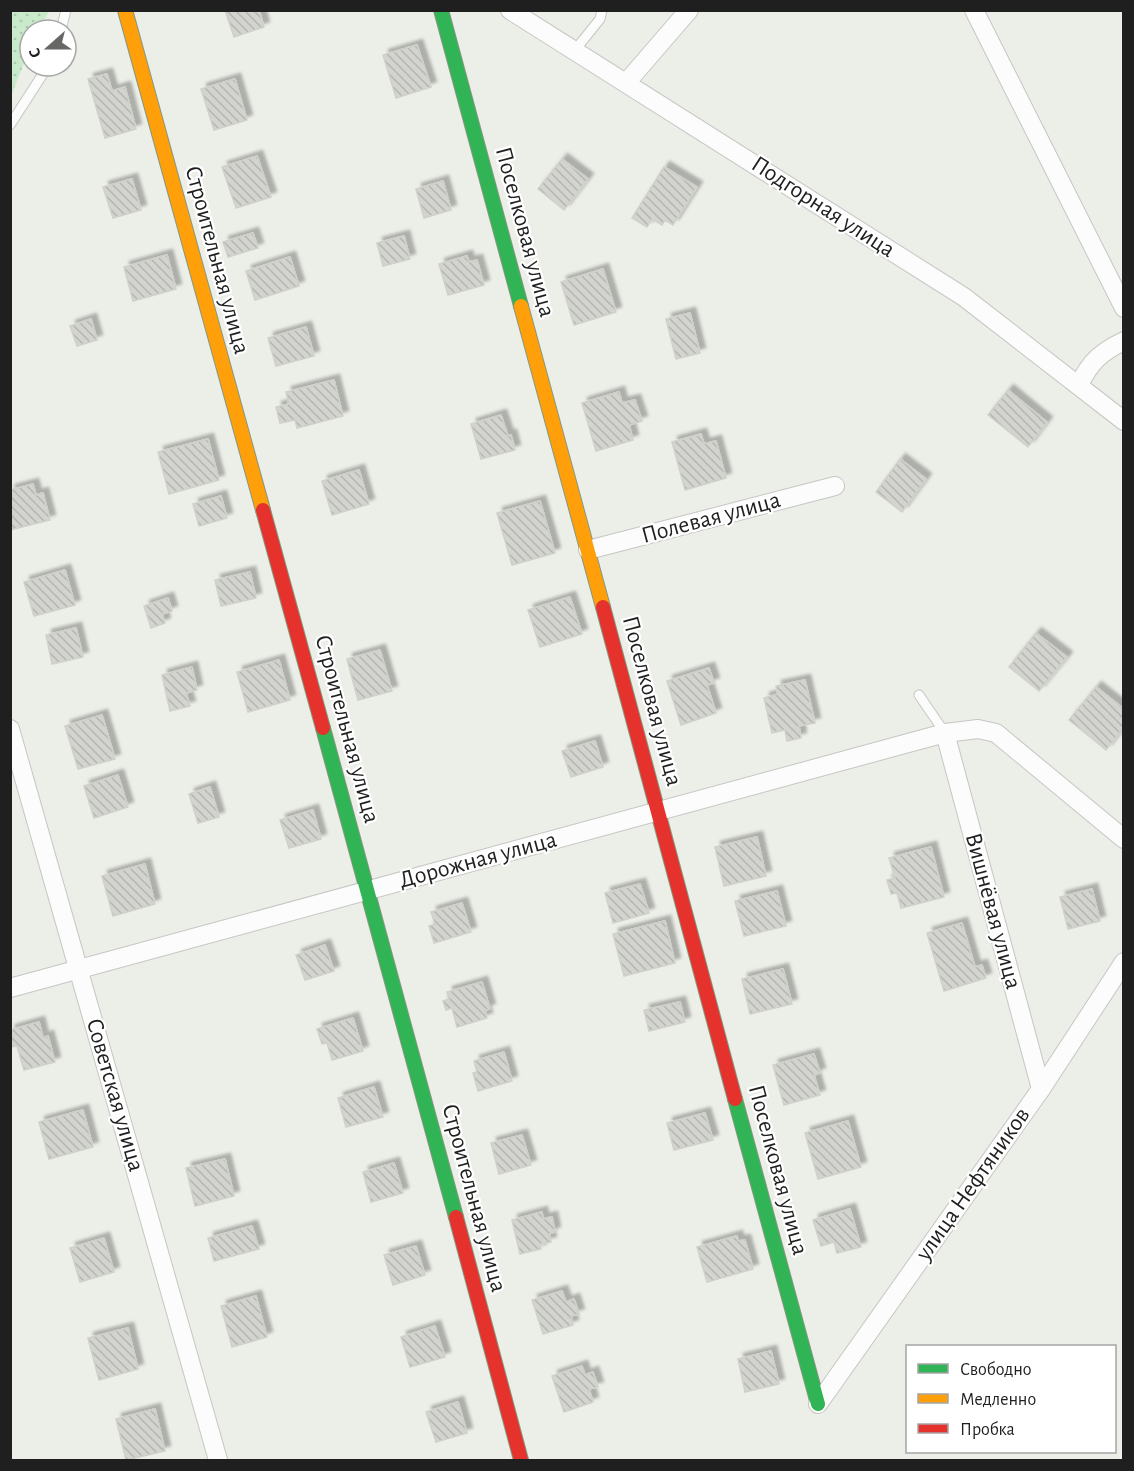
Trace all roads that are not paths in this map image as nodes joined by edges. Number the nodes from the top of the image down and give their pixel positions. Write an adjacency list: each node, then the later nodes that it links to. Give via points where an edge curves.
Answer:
1 (125, 10): 22 (street, Строительная улица)
2 (441, 10): 16 (street, Поселковая улица)
3 (510, 10): 7 (street, Подгорная улица)
4 (602, 10): 7 (lane, via 600,19)
5 (689, 10): 9 (street)
6 (974, 10): 11 (street)
7 (574, 50): 9 (street, Подгорная улица)
8 (40, 78): 10 (lane)
9 (626, 83): 13 (street, Подгорная улица, via 964,297)
10 (10, 125)
11 (1124, 308)
12 (1124, 341): 13 (street, via 1100,353)
13 (1079, 385): 14 (street, Подгорная улица)
14 (1124, 421)
15 (835, 486): 16 (street, Полевая улица)
16 (588, 550): 20 (street, Поселковая улица)
17 (919, 695): 19 (lane)
18 (10, 729): 24 (street, Советская улица)
19 (945, 733): 20 (street, Дорожная улица); 21 (street, Дорожная улица, via 978,729 996,733); 26 (street, Вишнёвая улица)
20 (658, 811): 22 (street, Дорожная улица); 27 (street, Поселковая улица)
21 (1124, 839)
22 (368, 891): 24 (street, Дорожная улица); 29 (street, Строительная улица)
23 (1124, 962): 26 (street, улица Нефтяников)
24 (80, 969): 25 (street, Дорожная улица); 28 (street, Советская улица)
25 (10, 988)
26 (1041, 1089): 27 (street, улица Нефтяников)
27 (818, 1404)
28 (218, 1461)
29 (521, 1461)

